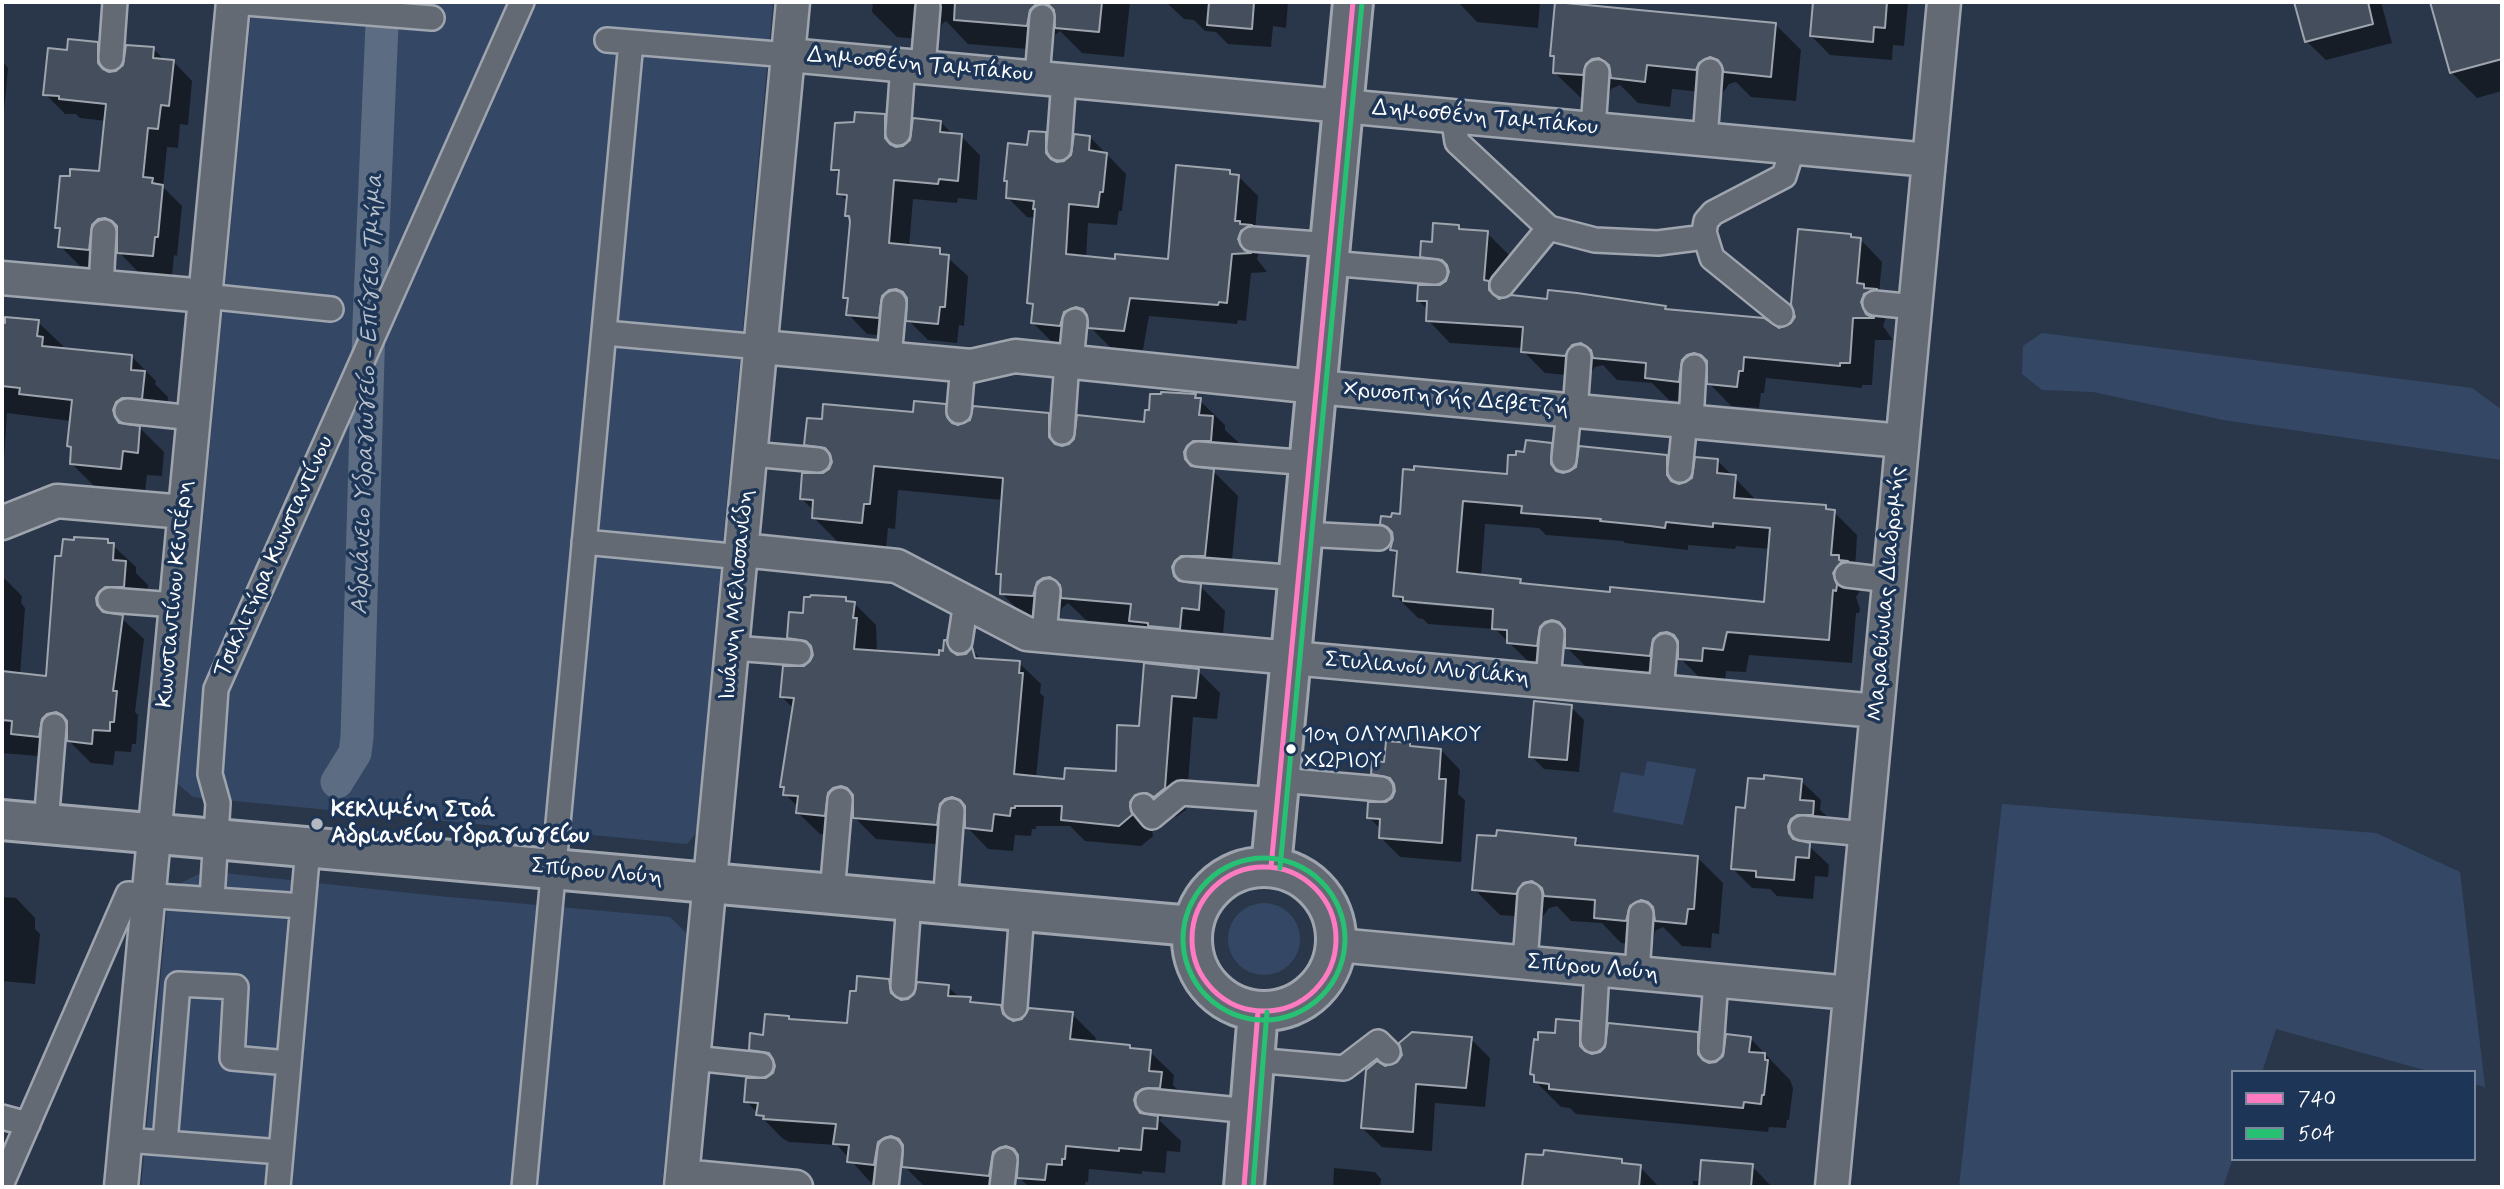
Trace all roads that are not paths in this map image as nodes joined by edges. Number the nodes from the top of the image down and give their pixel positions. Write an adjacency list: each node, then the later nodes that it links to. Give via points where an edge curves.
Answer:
1 (115, 2): 14 (street)
2 (225, 2): 3 (street)
3 (233, 2): 10 (street); 36 (street, Κωνσταντίνου Κεντέρη)
4 (522, 2): 99 (street, Τσικλιτήρα Κωνσταντίνου, via 216,690 210,774 218,803)
5 (793, 2): 13 (street, Ιωάννη Μελισσανίδη)
6 (1353, 2): 19 (street)
7 (1944, 2): 26 (street, Μαραθώνιας Διαδρομής)
8 (928, 6): 15 (street)
9 (1042, 17): 18 (street)
10 (432, 18)
11 (607, 40): 12 (street)
12 (631, 42): 13 (street); 43 (street)
13 (789, 55): 15 (street, Δημοσθένη Ταμπάκου); 44 (street, Ιωάννη Μελισσανίδη)
14 (111, 58)
15 (913, 66): 18 (street, Δημοσθένη Ταμπάκου); 22 (street)
16 (1710, 71): 23 (street)
17 (1597, 72): 21 (street)
18 (1051, 78): 19 (street, Δημοσθένη Ταμπάκου); 25 (street)
19 (1343, 106): 20 (street, Δημοσθένη Ταμπάκου); 31 (street)
20 (1453, 116): 21 (street, Δημοσθένη Ταμπάκου); 27 (street, via 1457,142)
21 (1593, 129): 23 (street, Δημοσθένη Ταμπάκου)
22 (898, 133)
23 (1705, 139): 24 (street, Δημοσθένη Ταμπάκου)
24 (1793, 147): 26 (street, Δημοσθένη Ταμπάκου); 29 (street, via 1784,176 1713,213 1706,221)
25 (1059, 148)
26 (1929, 160): 39 (street, Μαραθώνιας Διαδρομής)
27 (1549, 228): 29 (street, via 1595,240 1658,243); 34 (street)
28 (104, 232): 35 (street)
29 (1705, 237): 41 (street, via 1712,258)
30 (1252, 239): 31 (street)
31 (1330, 254): 32 (street); 50 (street)
32 (1435, 272)
33 (2, 278): 35 (street)
34 (1502, 285)
35 (101, 287): 36 (street)
36 (205, 296): 40 (street); 54 (street, Κωνσταντίνου Κεντέρη)
37 (894, 303): 46 (street)
38 (1875, 303): 39 (street)
39 (1915, 307): 57 (street, Μαραθώνιας Διαδρομής)
40 (331, 309)
41 (1781, 314)
42 (1075, 321): 47 (street)
43 (605, 333): 44 (street); 68 (street)
44 (761, 347): 46 (street, Χρυσοπηγής Δεβετζή); 58 (street, Ιωάννη Μελισσανίδη)
45 (1579, 357): 53 (street)
46 (889, 358): 48 (street, Χρυσοπηγής Δεβετζή)
47 (1069, 362): 48 (street, Χρυσοπηγής Δεβετζή, via 1015,356); 50 (street, Χρυσοπηγής Δεβετζή); 56 (street)
48 (963, 365): 52 (street)
49 (1694, 367): 55 (street)
50 (1317, 387): 53 (street, Χρυσοπηγής Δεβετζή); 62 (street)
51 (127, 411): 54 (street)
52 (959, 411)
53 (1572, 411): 55 (street, Χρυσοπηγής Δεβετζή); 60 (street)
54 (193, 418): 64 (street, Κωνσταντίνου Κεντέρη)
55 (1688, 421): 57 (street, Χρυσοπηγής Δεβετζή); 63 (street)
56 (1062, 432)
57 (1902, 441): 73 (street, Μαραθώνιας Διαδρομής)
58 (751, 454): 61 (street); 69 (street, Ιωάννη Μελισσανίδη)
59 (1198, 454): 62 (street)
60 (1564, 459)
61 (818, 460)
62 (1310, 463): 66 (street)
63 (1680, 470)
64 (184, 512): 65 (street, via 57,501); 77 (street, Κωνσταντίνου Κεντέρη)
65 (2, 523)
66 (1303, 534): 67 (street); 72 (street)
67 (1379, 538)
68 (584, 542): 69 (street); 102 (street)
69 (742, 554): 76 (street, Στυλιανού Μυγιάκη, via 897,566); 82 (street, Ιωάννη Μελισσανίδη)
70 (1186, 569): 72 (street)
71 (1847, 575): 73 (street)
72 (1299, 578): 84 (street)
73 (1889, 580): 87 (street, Μαραθώνιας Διαδρομής)
74 (1048, 591): 79 (street)
75 (110, 600): 77 (street)
76 (966, 602): 79 (street, Στυλιανού Μυγιάκη, via 1027,634); 80 (street)
77 (175, 605): 97 (street, Κωνσταντίνου Κεντέρη)
78 (1552, 634): 85 (street)
79 (1044, 635): 84 (street, Στυλιανού Μυγιάκη)
80 (960, 641)
81 (1665, 646): 86 (street)
82 (733, 648): 83 (street); 103 (street, Ιωάννη Μελισσανίδη)
83 (799, 653)
84 (1291, 658): 85 (street, Στυλιανού Μυγιάκη); 90 (street)
85 (1548, 681): 86 (street, Στυλιανού Μυγιάκη)
86 (1661, 691): 87 (street, Στυλιανού Μυγιάκη)
87 (1877, 711): 98 (street, Μαραθώνιας Διαδρομής)
88 (54, 726): 95 (street)
89 (1381, 789): 90 (street)
90 (1279, 790): 92 (street, via 1181,793 1152,817); 101 (street)
91 (840, 800): 105 (street)
92 (1143, 806)
93 (952, 811): 108 (street)
94 (2, 820): 95 (street, Σπύρου Λούη)
95 (46, 824): 97 (street, Σπύρου Λούη)
96 (1802, 828): 98 (street)
97 (154, 834): 99 (street, Σπύρου Λούη); 104 (street, Κωνσταντίνου Κεντέρη)
98 (1865, 834): 119 (street, Μαραθώνιας Διαδρομής)
99 (215, 839): 100 (street, Σπύρου Λούη); 107 (street, Τσικλιτήρα Κωνσταντίνου)
100 (308, 848): 102 (street, Σπύρου Λούη); 109 (street)
101 (1271, 867): 112 (street, via 1242,870 1219,882 1202,901); 113 (street, via 1309,882 1325,899)
102 (552, 869): 103 (street, Σπύρου Λούη); 142 (street)
103 (711, 883): 105 (street, Σπύρου Λούη); 125 (street, Ιωάννη Μελισσανίδη)
104 (149, 894): 107 (street); 132 (street, via 128,894); 133 (street, Κωνσταντίνου Κεντέρη)
105 (832, 894): 108 (street, Σπύρου Λούη)
106 (1530, 895): 114 (street)
107 (212, 899): 109 (street)
108 (927, 903): 110 (street, Σπύρου Λούη); 118 (street)
109 (303, 906): 127 (street)
110 (1022, 911): 112 (street, Σπύρου Λούη); 120 (street)
111 (1642, 914): 116 (street)
112 (1192, 926): 121 (street, via 1192,954 1205,981 1227,1002)
113 (1337, 945): 114 (street, Σπύρου Λούη); 121 (street, via 1320,986 1302,1002)
114 (1525, 962): 115 (street, Σπύρου Λούη)
115 (1597, 970): 116 (street, Σπύρου Λούη); 122 (street)
116 (1637, 973): 117 (street, Σπύρου Λούη)
117 (1716, 980): 119 (street, Σπύρου Λούη); 123 (street)
118 (903, 986)
119 (1850, 993): 147 (street, Μαραθώνιας Διαδρομής)
120 (1015, 1007)
121 (1258, 1011): 126 (street)
122 (1592, 1040)
123 (1711, 1049)
124 (1388, 1052): 126 (street, via 1378,1042 1344,1068)
125 (693, 1058): 128 (street); 138 (street, Ιωάννη Μελισσανίδη)
126 (1254, 1060): 130 (street)
127 (288, 1063): 134 (street, via 232,1058 236,987 178,984); 136 (street)
128 (761, 1065)
129 (1148, 1101): 130 (street)
130 (1250, 1111): 146 (street)
131 (2, 1117): 132 (street)
132 (28, 1124): 139 (street)
133 (126, 1140): 134 (street); 140 (street, Κωνσταντίνου Κεντέρη)
134 (165, 1143): 136 (street)
135 (890, 1150): 144 (street)
136 (281, 1152): 141 (street)
137 (1005, 1160): 145 (street)
138 (681, 1182): 143 (street)
139 (2, 1183)
140 (121, 1187)
141 (278, 1187)
142 (524, 1187)
143 (796, 1187)
144 (886, 1187)
145 (1002, 1187)
146 (1244, 1187)
147 (1832, 1187)

